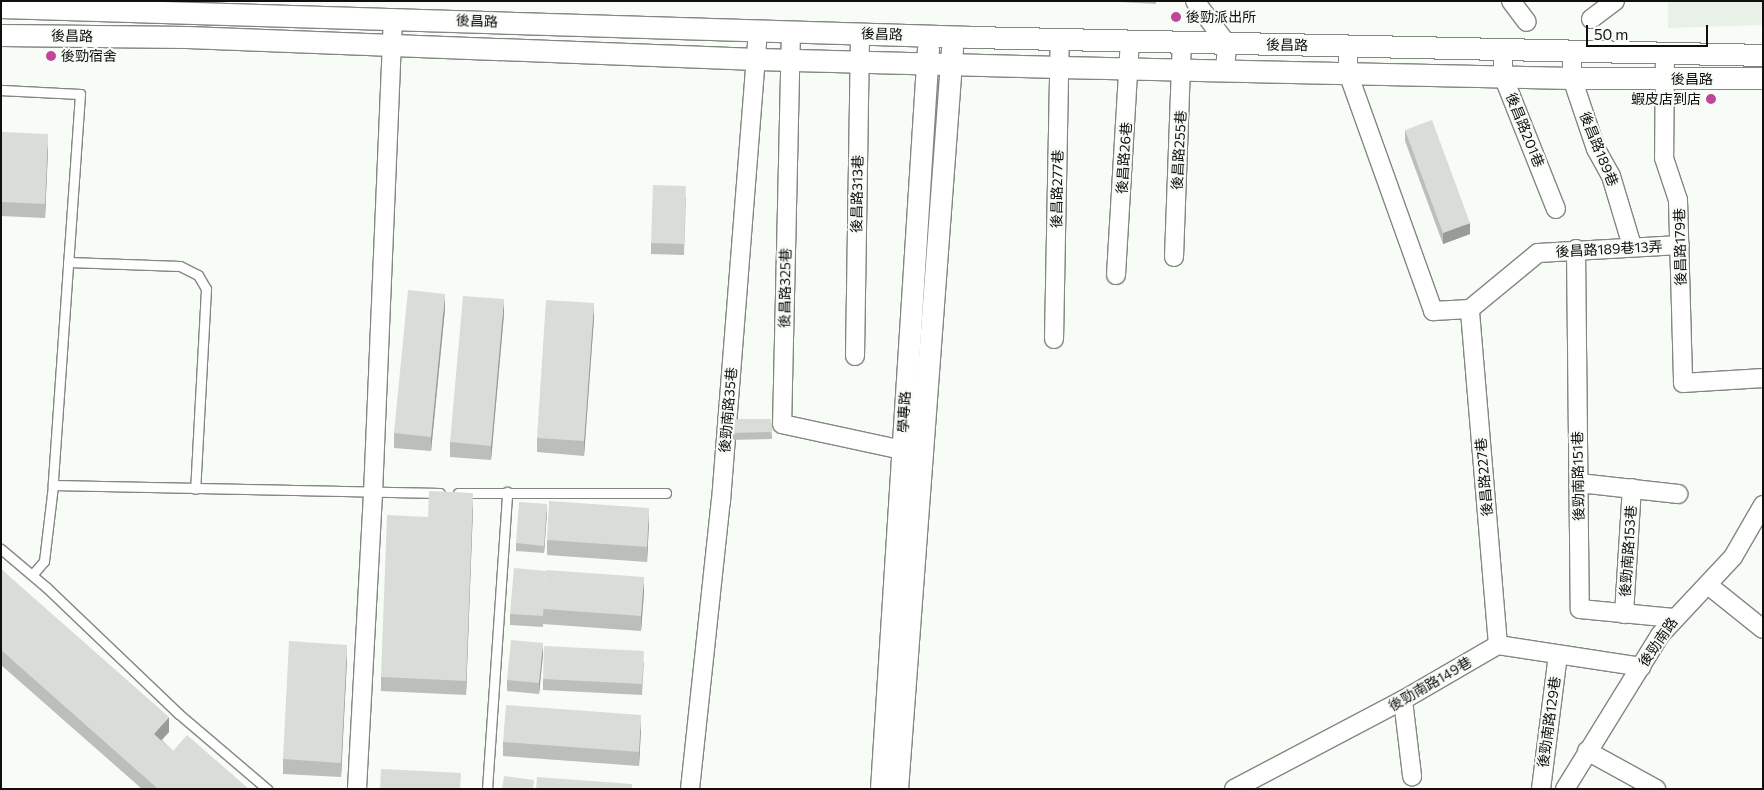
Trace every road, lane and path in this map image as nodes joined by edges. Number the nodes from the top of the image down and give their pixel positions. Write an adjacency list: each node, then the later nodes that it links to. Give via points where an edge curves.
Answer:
1 (1195, 1): 19 (street)
2 (1511, 1): 8 (street)
3 (1615, 1): 7 (street)
4 (1, 7): 5 (street, 後昌路)
5 (189, 7): 6 (street, 後昌路); 14 (street)
6 (393, 18): 9 (street, 後昌路); 20 (street)
7 (1591, 19)
8 (1527, 22)
9 (758, 30): 10 (street, 後昌路); 26 (street, 後勁南路35巷)
10 (791, 31): 11 (street, 後昌路); 27 (street, 後昌路325巷)
11 (860, 33): 13 (street, 後昌路); 28 (street, 後昌路313巷)
12 (1, 35): 14 (street, 後昌路)
13 (929, 35): 15 (street, 後昌路); 29 (street, 學專路)
14 (187, 37): 20 (street, 後昌路)
15 (953, 37): 16 (street, 後昌路); 30 (street, 學專路)
16 (1060, 40): 17 (street, 後昌路); 31 (street, 後昌路277巷)
17 (1130, 42): 18 (street, 後昌路); 32 (street, 後昌路26巷)
18 (1182, 43): 19 (street, 後昌路); 33 (street, 後昌路255巷)
19 (1227, 44): 21 (street, 後昌路); 34 (street)
20 (392, 45): 26 (street, 後昌路); 59 (street)
21 (1348, 46): 22 (street, 後昌路); 35 (street)
22 (1502, 50): 23 (street, 後昌路); 36 (street, 後昌路201巷)
23 (1572, 51): 24 (street, 後昌路); 37 (street, 後昌路189巷)
24 (1665, 53): 25 (street, 後昌路); 39 (street, 後昌路179巷)
25 (1763, 55)
26 (757, 59): 27 (street, 後昌路); 77 (street, 後勁南路35巷, via 721,501)
27 (791, 60): 28 (street, 後昌路); 52 (street, 後昌路325巷, via 782,424)
28 (859, 60): 29 (street, 後昌路); 50 (street, 後昌路313巷)
29 (927, 62): 30 (street, 後昌路); 52 (street, 學專路)
30 (951, 63): 31 (street, 後昌路); 79 (street, 學專路)
31 (1060, 67): 32 (street, 後昌路); 49 (street, 後昌路277巷)
32 (1130, 68): 33 (street, 後昌路); 47 (street, 後昌路26巷)
33 (1183, 69): 34 (street, 後昌路); 45 (street, 後昌路255巷)
34 (1225, 70): 35 (street, 後昌路)
35 (1348, 73): 36 (street, 後昌路); 48 (street, via 1433,311)
36 (1504, 76): 37 (street, 後昌路); 41 (street, 後昌路201巷)
37 (1572, 78): 39 (street, 後昌路); 43 (street, 後昌路189巷, via 1596,149 1611,176)
38 (1763, 78): 39 (street, 後昌路)
39 (1664, 79): 42 (street, 後昌路179巷, via 1664,158 1678,200)
40 (1, 90): 46 (lane, via 80,94)
41 (1556, 209)
42 (1680, 245): 43 (street, 後昌路189巷13弄); 51 (street, 後昌路179巷, via 1683,383)
43 (1632, 246): 44 (street, 後昌路189巷13弄)
44 (1576, 249): 48 (street, 後昌路189巷13弄, via 1538,253); 53 (street, 後勁南路151巷)
45 (1174, 257)
46 (68, 262): 54 (lane); 56 (lane, via 180,266 198,275 206,289)
47 (1116, 275)
48 (1470, 308): 68 (street, 後昌路227巷)
49 (1054, 339)
50 (854, 356)
51 (1763, 378)
52 (902, 450): 78 (street, 學專路)
53 (1578, 483): 55 (street); 65 (street, 後勁南路151巷, via 1580,608)
54 (53, 485): 56 (lane); 63 (lane, via 44,561)
55 (1632, 488): 60 (street); 65 (street, 後勁南路153巷)
56 (195, 489): 59 (lane)
57 (507, 492): 58 (lane); 59 (lane); 76 (lane)
58 (666, 493)
59 (373, 494): 75 (street)
60 (1678, 494)
61 (1763, 505): 64 (street, 後勁南路, via 1749,534)
62 (1, 549): 63 (lane)
63 (32, 575): 74 (lane, via 179,714)
64 (1708, 585): 66 (street, 後勁南路); 67 (street)
65 (1624, 614): 66 (street, 後勁南路151巷)
66 (1674, 618): 70 (street, 後勁南路)
67 (1763, 629)
68 (1498, 645): 69 (street); 71 (street, 後勁南路149巷)
69 (1558, 655): 70 (street); 81 (street, 後勁南路129巷)
70 (1640, 667): 72 (street, 後勁南路)
71 (1403, 700): 73 (street); 80 (street, 後勁南路149巷)
72 (1587, 751): 82 (street, 後勁南路); 83 (street)
73 (1412, 776)
74 (267, 789)
75 (357, 789)
76 (487, 789)
77 (690, 789)
78 (881, 789)
79 (897, 789)
80 (1234, 789)
81 (1540, 789)
82 (1565, 789)
83 (1656, 789)

